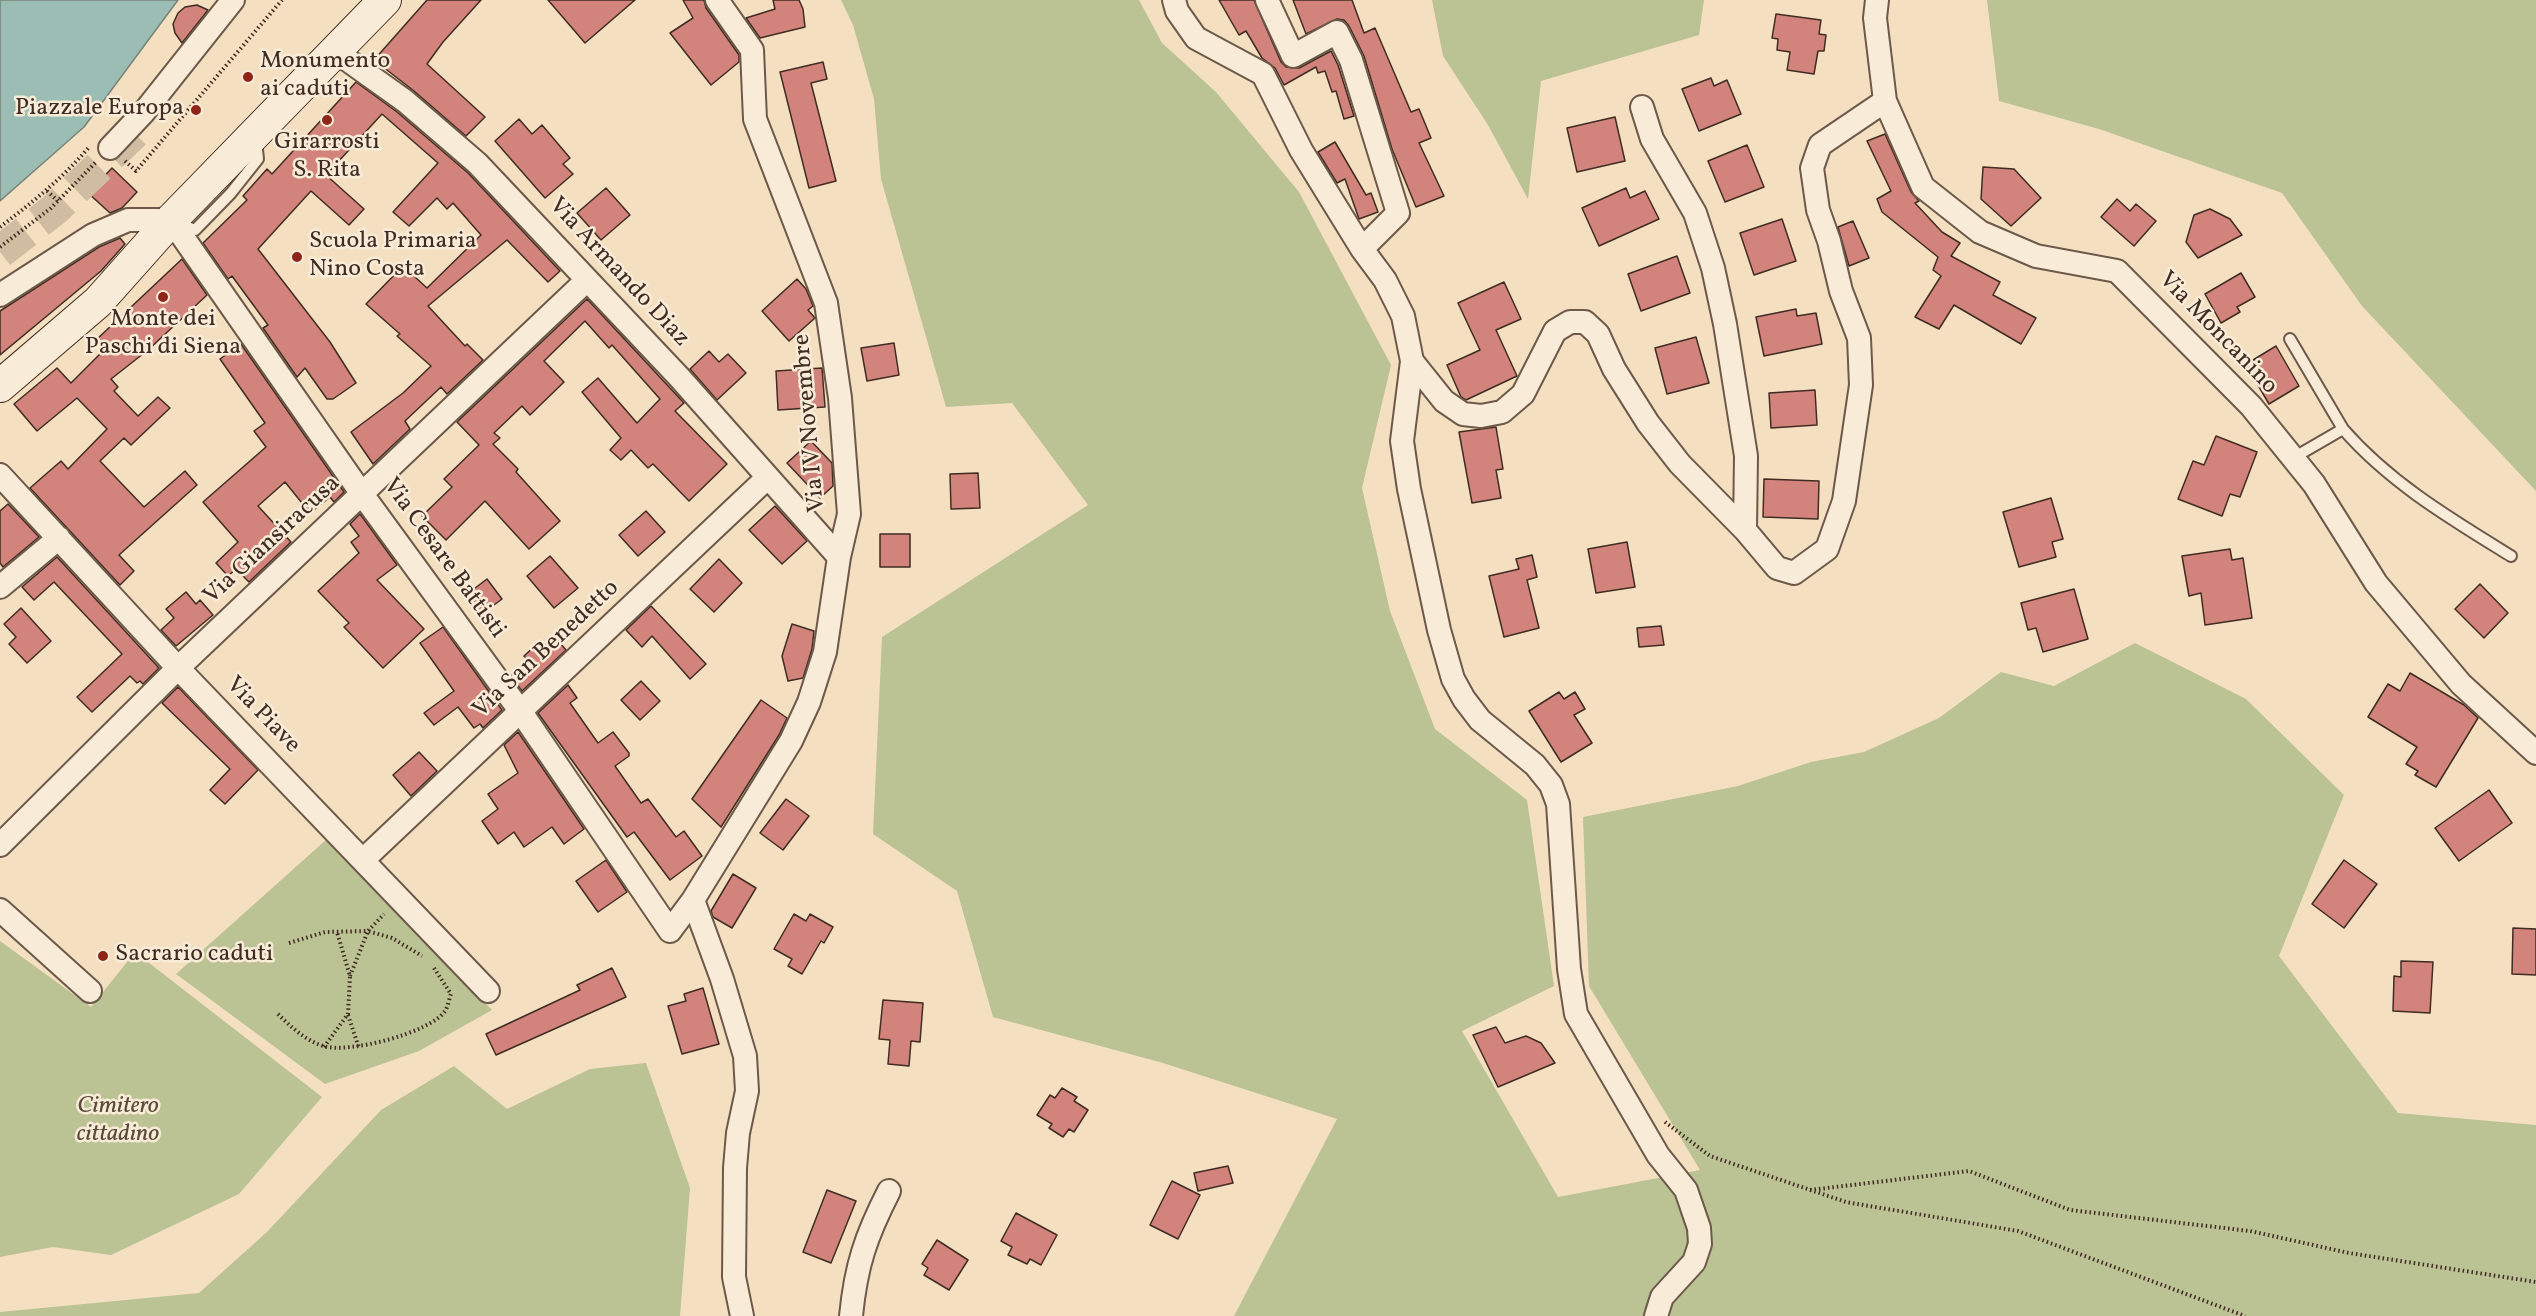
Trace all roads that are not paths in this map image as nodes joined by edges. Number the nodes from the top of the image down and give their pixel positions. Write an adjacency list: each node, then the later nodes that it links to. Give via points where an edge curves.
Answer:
1 (233, 0): 10 (street, via 144,112)
2 (385, 0): 7 (street)
3 (717, 0): 26 (street, Via IV Novembre, via 752,50 755,119 826,303 840,398 849,514)
4 (1174, 0): 12 (street, via 1196,38 1263,74 1301,150)
5 (1267, 0): 12 (street, via 1293,56 1338,32 1351,60 1398,213)
6 (1878, 0): 8 (street, Via Moncanino, via 1875,18)
7 (335, 51): 11 (street); 13 (street, Via Armando Diaz, via 405,101 477,163)
8 (1885, 100): 19 (street, Via Moncanino, via 1923,187 1989,236 2036,256 2117,271 2251,405); 23 (street, via 1820,145 1812,168 1818,210 1859,338 1861,385 1844,501 1827,549 1794,573 1777,568)
9 (1641, 107): 23 (street, via 1652,139 1695,213 1713,268 1746,456)
10 (110, 148)
11 (171, 220): 14 (street, via 128,220 93,235); 17 (street, via 98,303); 22 (street, Via Cesare Battisti)
12 (1362, 249): 16 (street, via 1385,280 1403,316)
13 (587, 280): 21 (street, Via Armando Diaz); 22 (street, Via Giansiracusa)
14 (0, 295)
15 (2290, 339): 18 (lane)
16 (1412, 361): 23 (street, via 1444,401 1463,414 1502,412 1523,394 1555,332 1570,322 1585,322 1598,334 1614,369 1648,423 1680,464); 41 (street, via 1402,441 1411,500 1450,670 1480,720 1535,765 1551,784 1558,804 1569,969 1576,1014 1658,1155 1686,1190 1699,1228 1700,1244 1694,1262 1662,1297)
17 (0, 386)
18 (2343, 429): 19 (lane); 25 (lane, via 2357,446 2428,505)
19 (2293, 458): 30 (street, Via Moncanino, via 2314,484 2376,583 2461,684)
20 (0, 475): 24 (street, Via Piave)
21 (767, 478): 26 (street, Via Armando Diaz); 29 (street, Via San Benedetto)
22 (362, 494): 28 (street, Via Giansiracusa); 29 (street, Via Cesare Battisti)
23 (1744, 530)
24 (59, 538): 27 (street); 28 (street, Via Piave)
25 (2511, 556)
26 (839, 557): 33 (street, Via IV Novembre, via 825,652 809,702 790,741)
27 (0, 587)
28 (178, 668): 31 (street, Via Giansiracusa); 32 (street, Via Piave)
29 (521, 712): 32 (street, Via San Benedetto); 35 (street, Via Cesare Battisti)
30 (2536, 753)
31 (0, 845)
32 (363, 860): 37 (street, Via Piave, via 449,942)
33 (693, 900): 35 (street, Via IV Novembre); 39 (street, via 745,1056 747,1091 735,1168 734,1277)
34 (0, 910): 36 (street)
35 (670, 931)
36 (90, 991)
37 (488, 991)
38 (889, 1191): 40 (street, via 870,1228 855,1277)
39 (742, 1316)
40 (851, 1316)
41 (1656, 1316)

